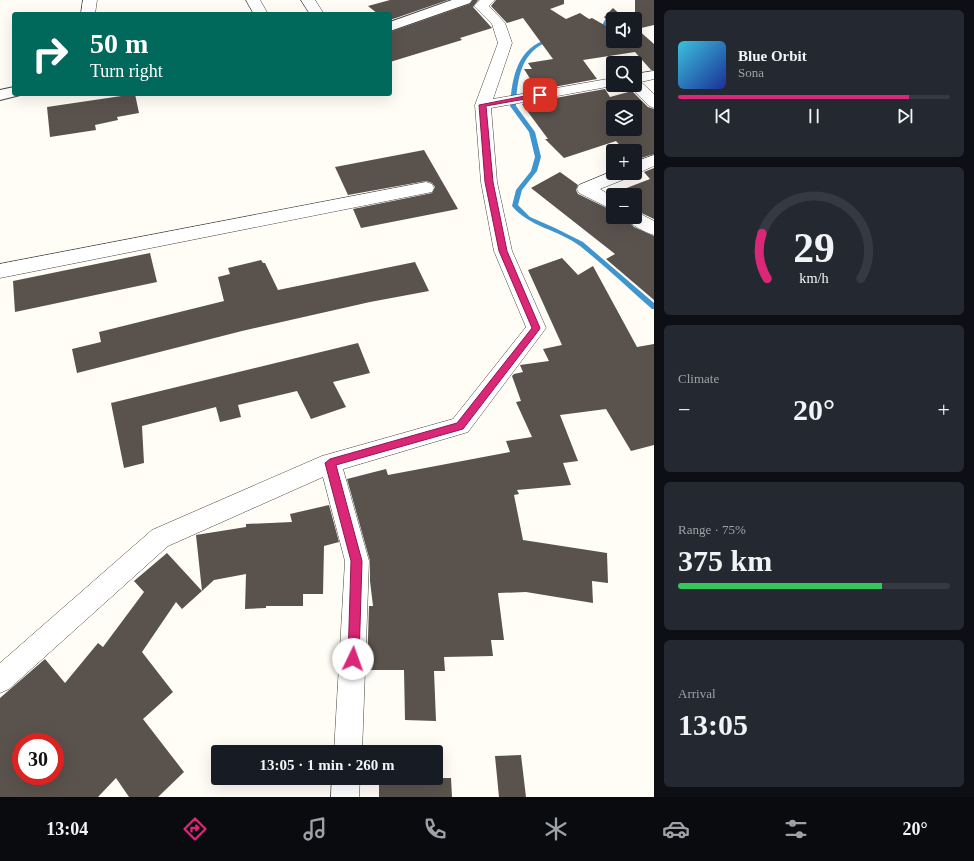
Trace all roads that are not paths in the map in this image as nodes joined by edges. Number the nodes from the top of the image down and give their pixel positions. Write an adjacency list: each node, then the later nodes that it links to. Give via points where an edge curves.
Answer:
1 (90, 0): 6 (street)
2 (253, 0): 7 (street)
3 (308, 0): 8 (street)
4 (465, 0): 9 (street)
5 (488, 0): 16 (street, via 481,6 498,23 505,43)
6 (88, 12)
7 (260, 12)
8 (316, 12)
9 (392, 26)
10 (654, 75): 11 (street)
11 (642, 77)
12 (606, 83): 16 (street)
13 (642, 91): 17 (street)
14 (12, 92): 15 (street)
15 (0, 95)
16 (492, 103): 26 (street, via 489,182 503,251 536,328 460,426)
17 (654, 103)
18 (654, 160): 19 (street)
19 (642, 165)
20 (606, 180): 22 (street, via 584,189)
21 (426, 188): 25 (street)
22 (606, 200)
23 (642, 222): 24 (street)
24 (654, 229)
25 (0, 271)
26 (330, 463): 27 (street, via 160,538); 28 (street, via 356,561)
27 (0, 680)
28 (348, 745)
29 (346, 785): 30 (street)
30 (345, 797)

